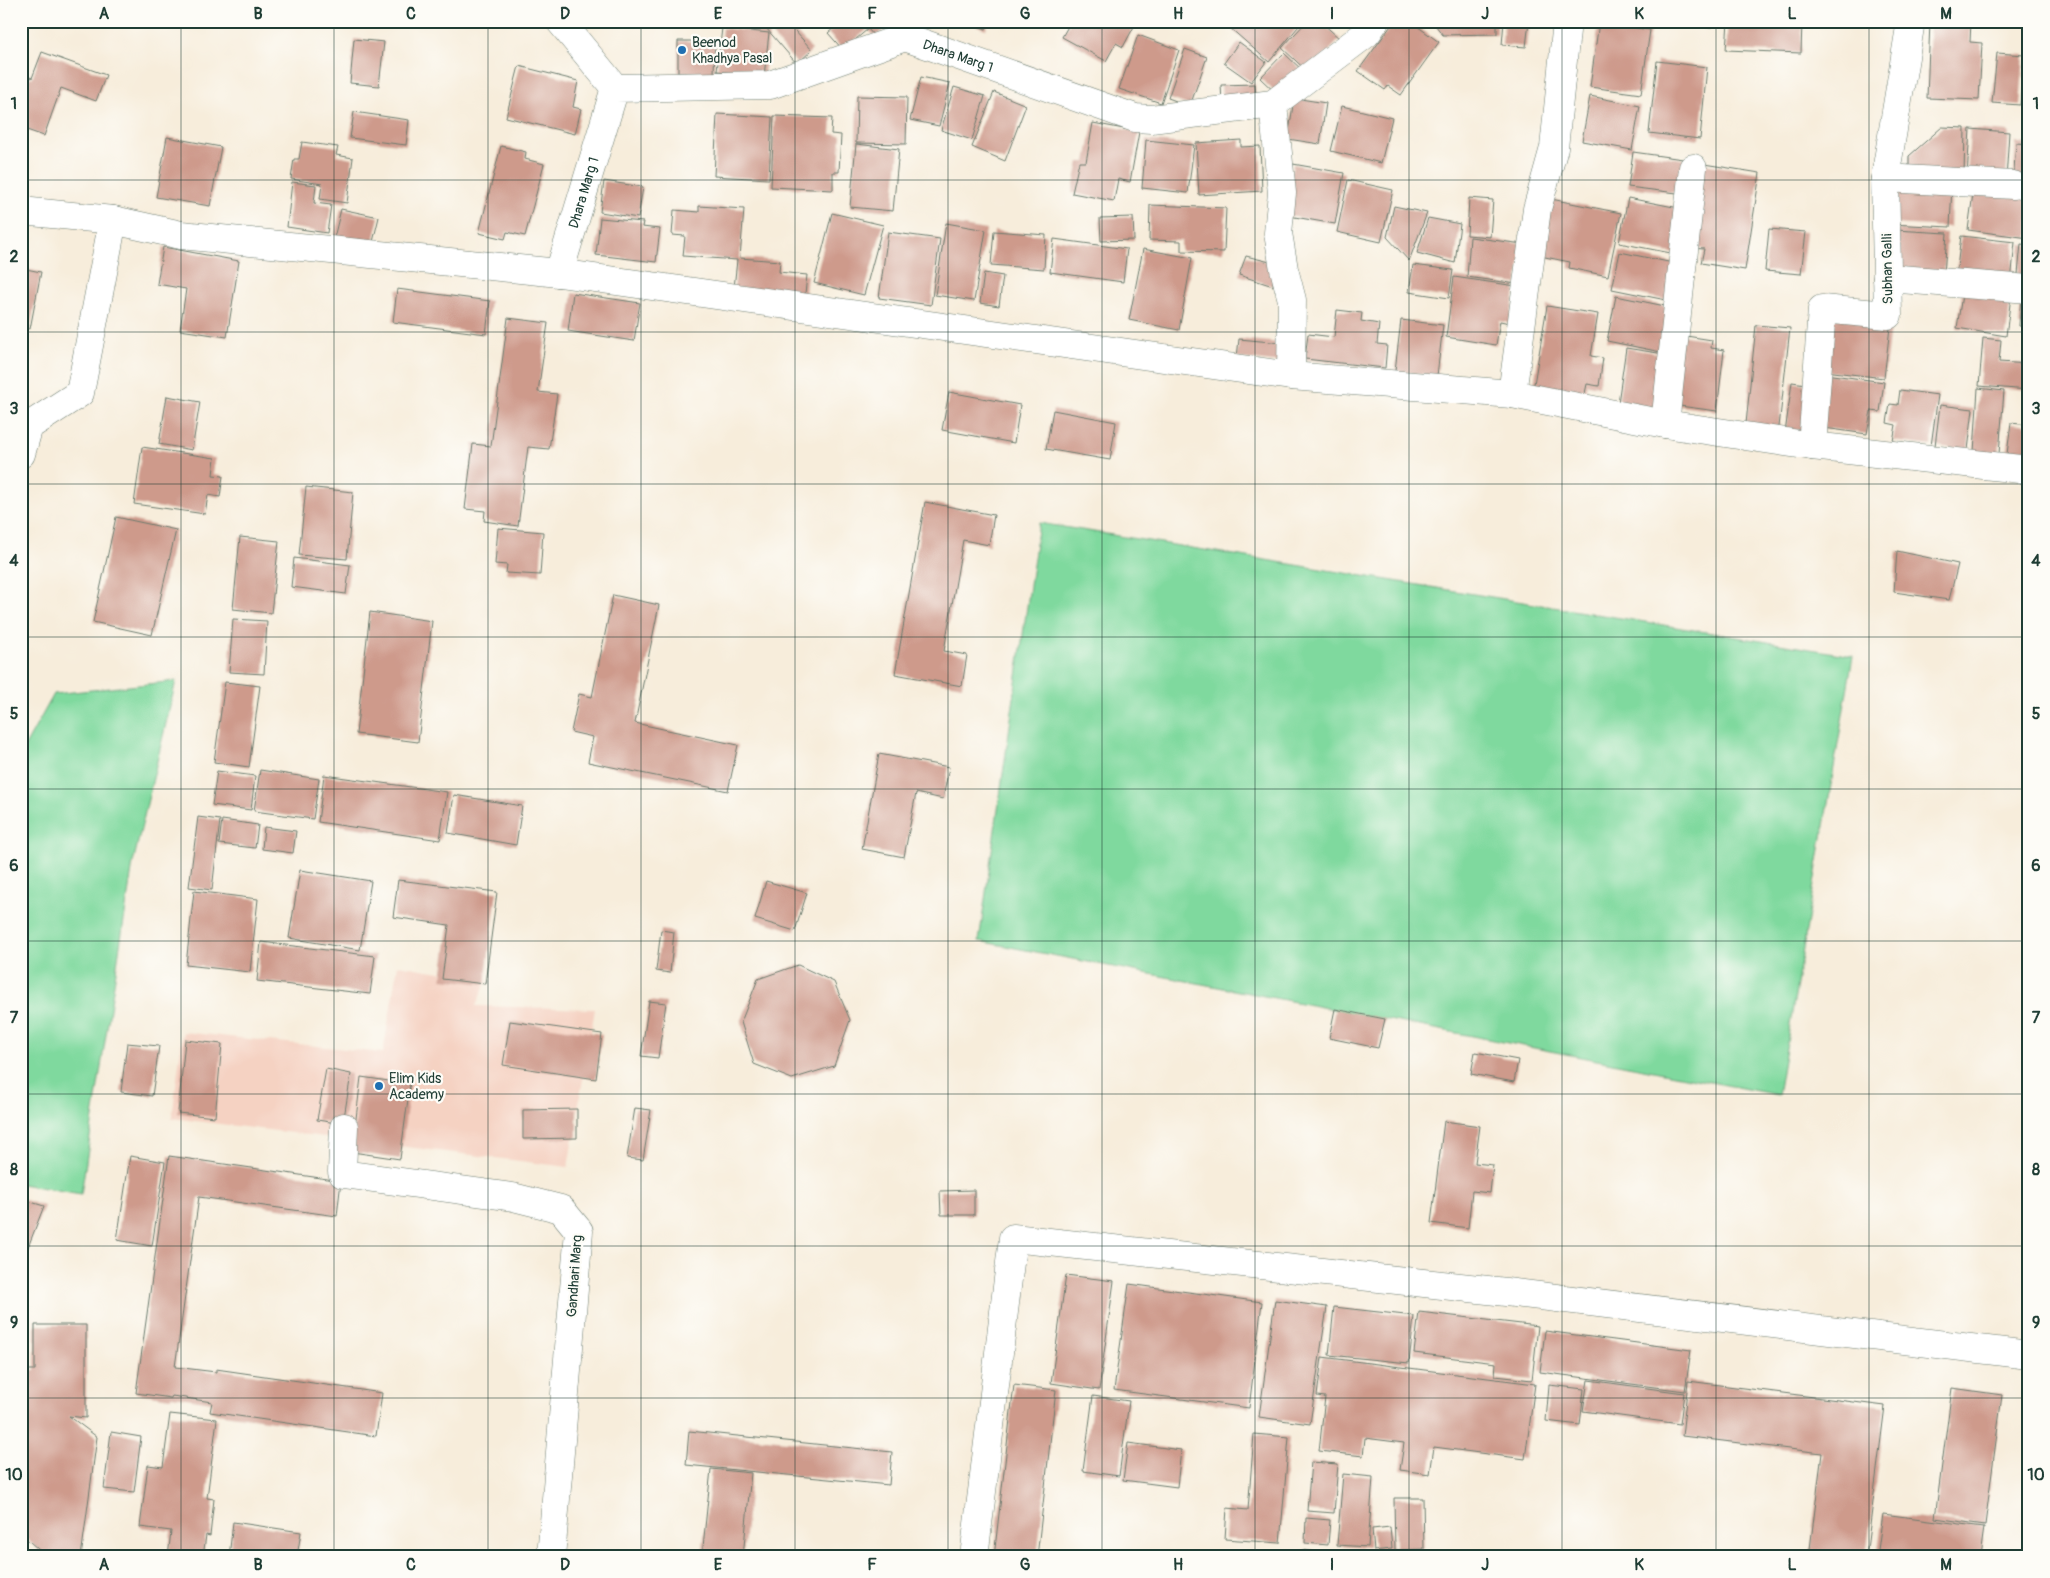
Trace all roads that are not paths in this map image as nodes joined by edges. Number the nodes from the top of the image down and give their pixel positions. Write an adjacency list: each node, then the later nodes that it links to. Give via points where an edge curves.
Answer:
1 (560, 21): 5 (street)
2 (1375, 21): 6 (street, via 1367,33)
3 (1567, 21): 16 (street, via 1554,148 1537,209)
4 (1911, 21): 8 (street, Subhan Galli)
5 (615, 88): 6 (street, Dhara Marg 1, via 770,85 905,37 1135,118 1151,119); 12 (street, Dhara Marg 1)
6 (1273, 104): 15 (street, via 1282,193 1278,234 1292,300)
7 (1693, 168): 17 (street)
8 (1886, 178): 9 (street); 13 (street, Subhan Galli)
9 (2013, 185)
10 (21, 211): 11 (street)
11 (113, 220): 12 (street, via 181,235); 19 (street, via 80,393 29,426)
12 (559, 273): 15 (street)
13 (1887, 278): 14 (street); 18 (street, Subhan Galli, via 1888,315 1822,309)
14 (2029, 289)
15 (1291, 376): 16 (street)
16 (1512, 394): 17 (street)
17 (1665, 424): 18 (street)
18 (1812, 446): 20 (street)
19 (21, 454)
20 (2029, 470)
21 (344, 1127): 23 (street, Gandhari Marg, via 343,1174 513,1197 560,1209 578,1231)
22 (2029, 1355): 24 (street, via 1506,1292 1013,1238)
23 (551, 1557)
24 (974, 1557)

